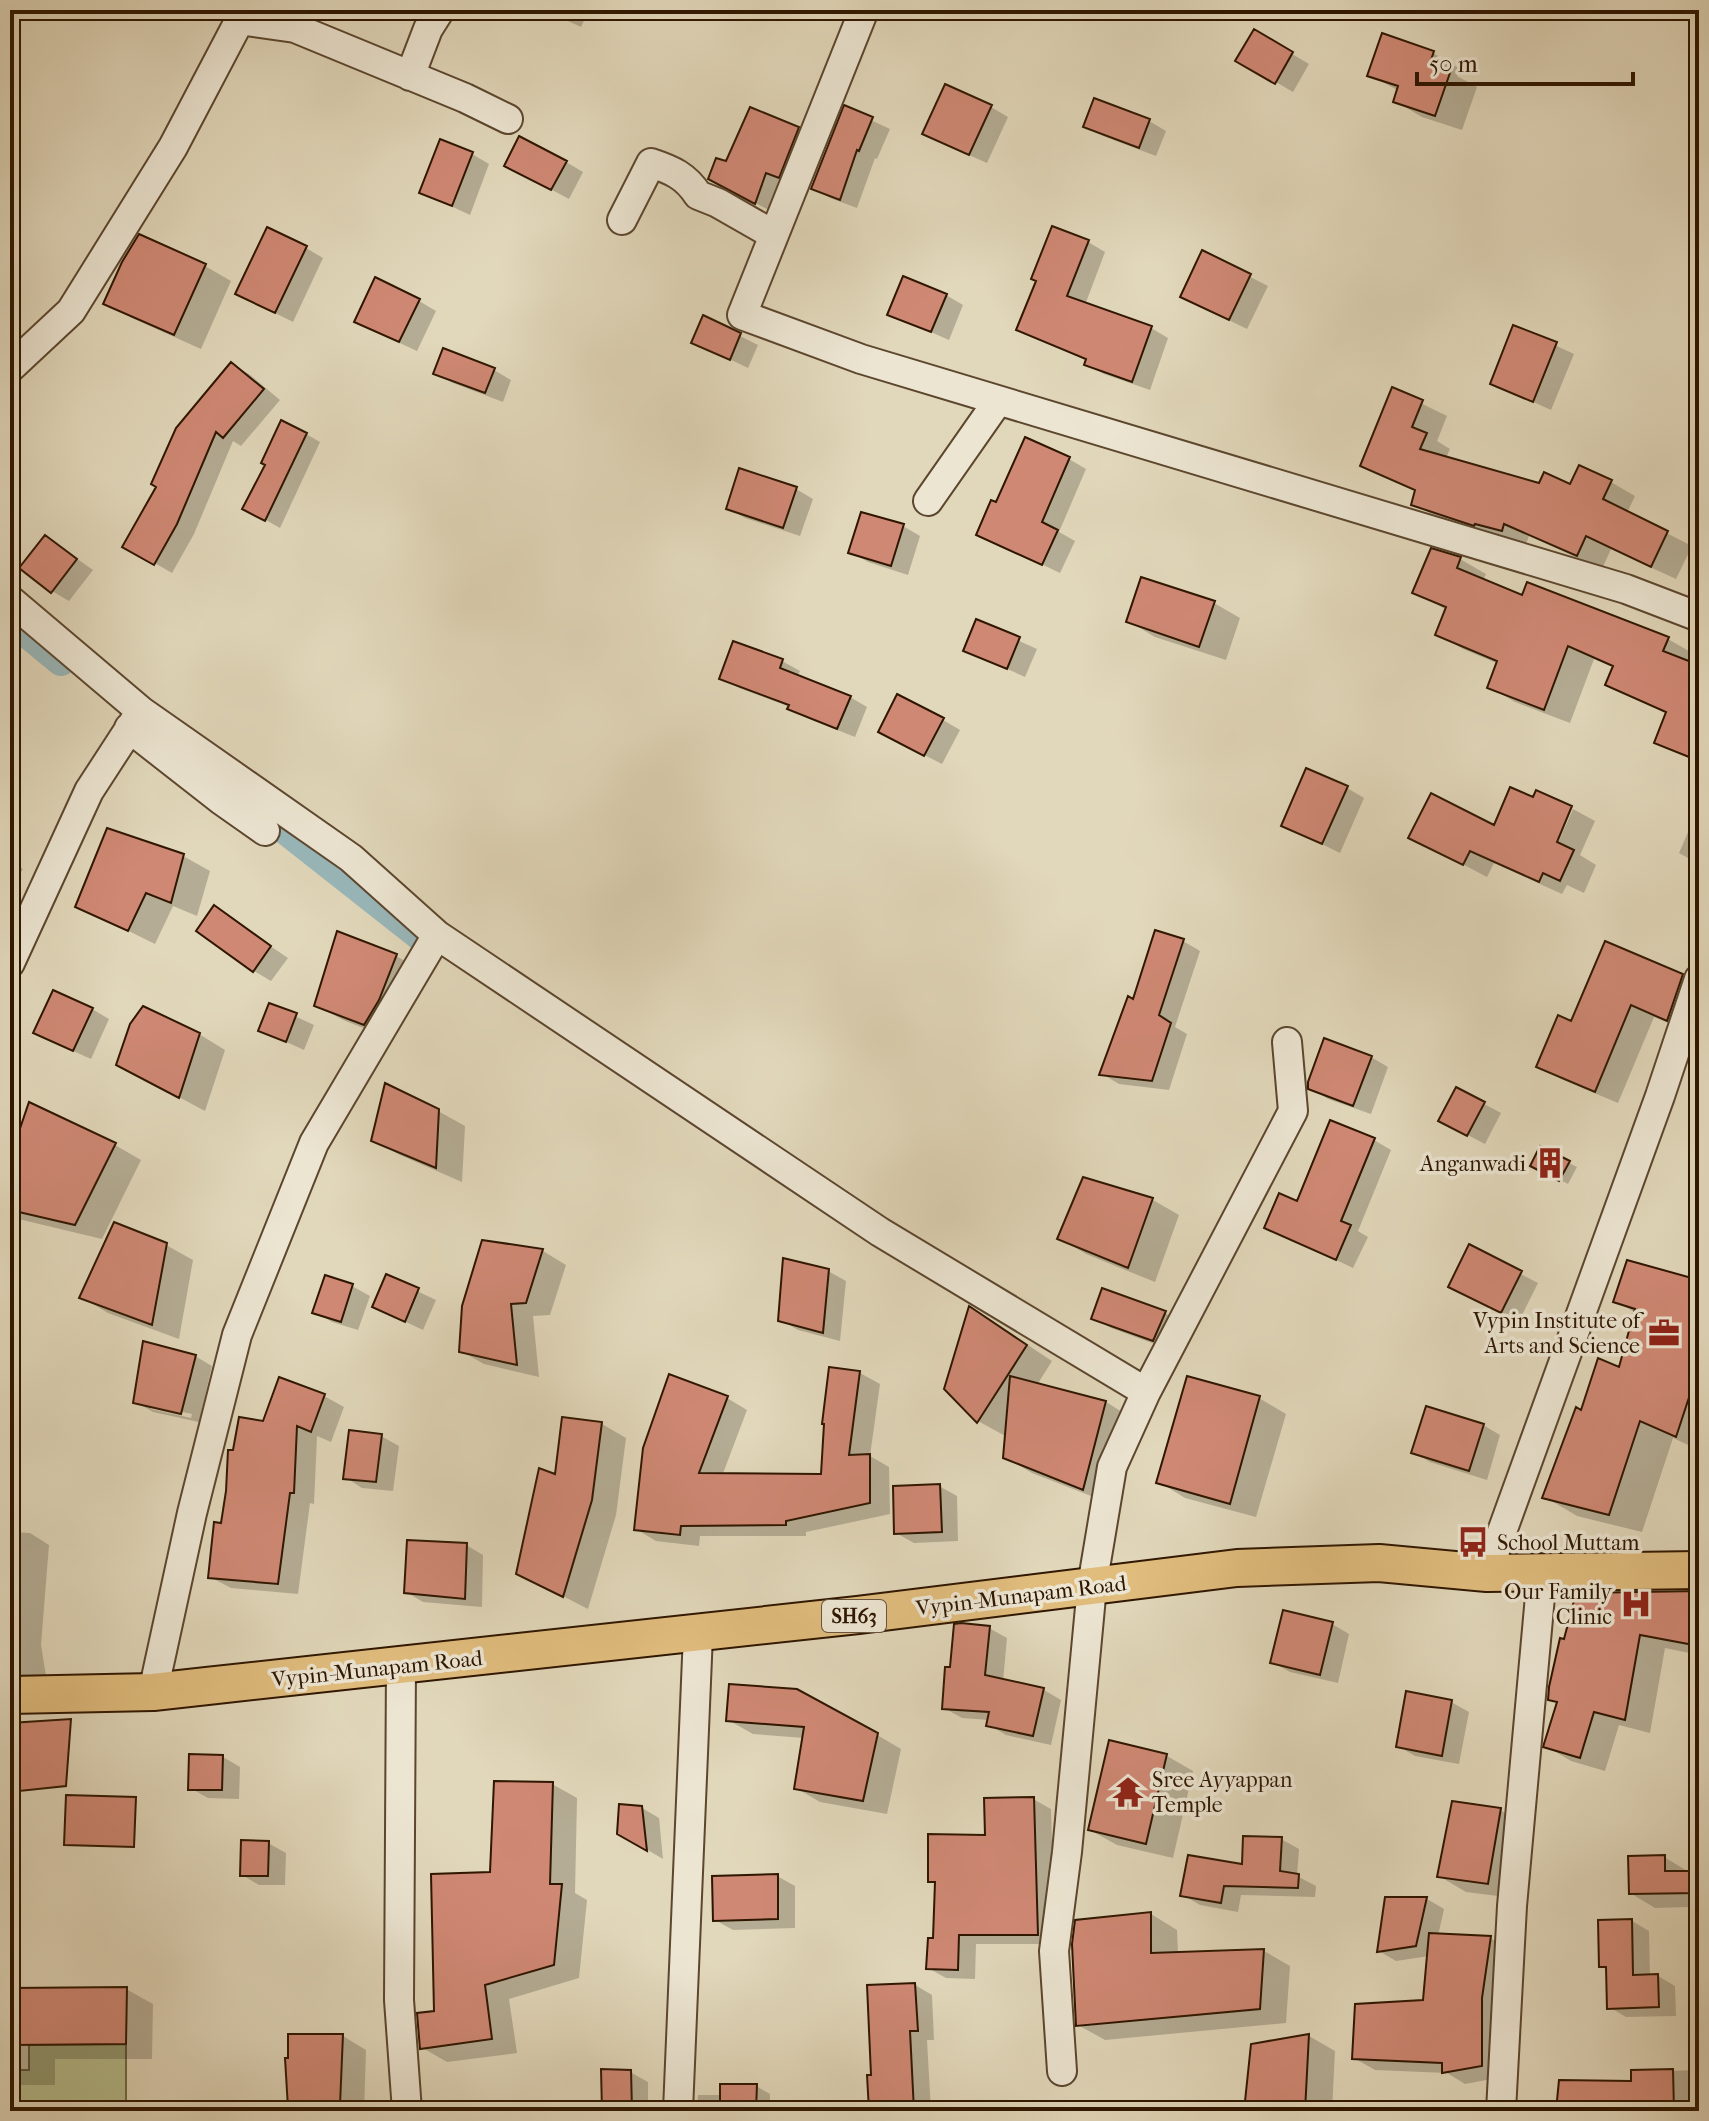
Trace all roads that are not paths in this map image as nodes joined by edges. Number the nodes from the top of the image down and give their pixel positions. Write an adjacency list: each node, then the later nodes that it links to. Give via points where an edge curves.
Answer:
1 (440, 10): 4 (street)
2 (864, 10): 7 (street)
3 (242, 15): 4 (street, via 295,28); 8 (street, via 173,147 71,311)
4 (410, 76): 5 (street)
5 (508, 119)
6 (622, 220): 7 (street, via 651,163 672,170 698,195)
7 (774, 235): 9 (street, via 742,315)
8 (10, 368)
9 (998, 401): 10 (street); 12 (street, via 1626,589)
10 (928, 501)
11 (10, 600): 13 (street)
12 (1699, 617)
13 (135, 720): 14 (street, via 221,800); 15 (street, via 351,858); 16 (street, via 89,791)
14 (265, 831)
15 (437, 935): 19 (street, via 880,1232); 26 (street, via 314,1143 237,1335)
16 (10, 963)
17 (1699, 979): 21 (street)
18 (1287, 1042): 19 (street, via 1293,1111)
19 (1146, 1392): 23 (street, via 1112,1467)
20 (1699, 1570): 22 (main road, Vypin-Munapam Road / SH63)
21 (1487, 1573): 22 (main road, Vypin-Munapam Road / SH63); 23 (main road, Vypin-Munapam Road / SH63, via 1379,1563 1299,1564)
22 (1542, 1574): 31 (street, via 1512,1906)
23 (1092, 1586): 24 (main road, Vypin-Munapam Road / SH63); 28 (street, via 1054,1951)
24 (698, 1634): 25 (main road, Vypin-Munapam Road / SH63); 30 (street)
25 (401, 1665): 26 (main road, Vypin-Munapam Road / SH63); 29 (street, via 399,2000)
26 (153, 1692): 27 (main road, Vypin-Munapam Road / SH63)
27 (10, 1695)
28 (1062, 2071)
29 (407, 2111)
30 (678, 2111)
31 (1501, 2111)

